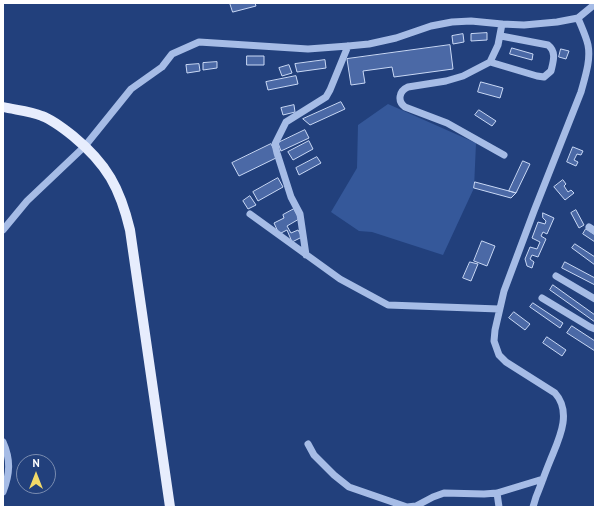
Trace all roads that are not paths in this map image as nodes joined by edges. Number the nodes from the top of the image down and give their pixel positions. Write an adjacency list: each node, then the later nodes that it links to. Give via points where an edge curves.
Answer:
1 (595, 4): 2 (street)
2 (578, 18): 3 (street, via 524,25); 16 (street, via 588,45 586,74)
3 (502, 24): 4 (street); 5 (street, via 452,22 396,38)
4 (500, 36): 6 (street); 6 (street, via 548,45 554,53 551,71 544,77 537,76)
5 (348, 46): 8 (street, via 308,49 199,42 187,46 172,54 162,67 131,89); 12 (street, via 326,97 286,122 275,144 291,197 300,214)
6 (490, 62): 9 (street, via 463,76 403,89 399,100 405,108 447,123)
7 (3, 107): 8 (main road, via 42,116)
8 (85, 146): 11 (street, via 27,201); 23 (main road, via 107,170 118,189 130,230)
9 (504, 155)
10 (250, 214): 12 (street)
11 (3, 230)
12 (306, 255): 16 (street, via 340,279 388,305)
13 (556, 276): 15 (street)
14 (542, 298): 17 (street)
15 (595, 299)
16 (499, 309): 20 (street, via 494,341 499,356 560,398 562,433)
17 (595, 328)
18 (3, 442): 21 (street, via 10,470)
19 (308, 444): 22 (street, via 314,456 349,487 407,507 416,506 444,493)
20 (543, 479): 22 (street); 25 (street)
21 (3, 492)
22 (497, 493): 24 (street)
23 (170, 507)
24 (499, 507)
25 (533, 507)

